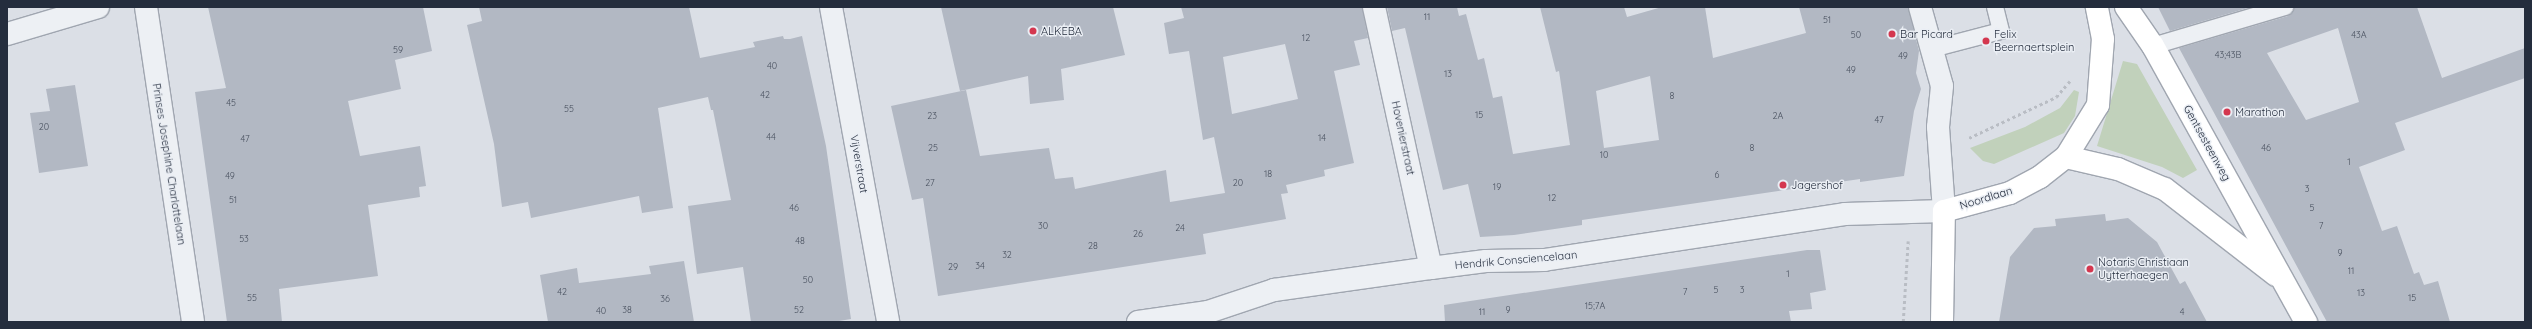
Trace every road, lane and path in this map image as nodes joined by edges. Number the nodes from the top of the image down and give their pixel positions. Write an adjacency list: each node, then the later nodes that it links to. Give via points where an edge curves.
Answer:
1 (98, 7): 10 (street)
2 (146, 7): 19 (street, Prinses Josephine Charlottelaan)
3 (831, 7): 20 (street, Vijverstraat)
4 (1374, 7): 17 (street, Hovenierstraat)
5 (1920, 7): 12 (street)
6 (1995, 7): 12 (lane, via 2002,31)
7 (2097, 7): 15 (street, Noordlaan, via 2103,40 2098,105)
8 (2126, 7): 11 (street, Gentsesteenweg)
9 (2285, 7): 11 (lane)
10 (7, 34)
11 (2153, 46): 18 (street, Gentsesteenweg)
12 (1932, 49): 14 (street, via 1942,86 1938,127)
13 (2072, 80): 14 (path, via 2056,97)
14 (1940, 151): 16 (street)
15 (2066, 157): 16 (street, Noordlaan, via 2040,177 2010,193); 18 (street, Gentsesteenweg, via 2118,169 2165,189)
16 (1944, 211): 17 (street, Hendrik Consciencelaan, via 1845,214 1544,260 1486,261); 22 (street, Noordlaan)
17 (1432, 268): 21 (street, Hendrik Consciencelaan, via 1274,290 1208,312)
18 (2284, 281): 23 (street, Gentsesteenweg)
19 (193, 322)
20 (888, 322)
21 (1138, 322)
22 (1942, 322)
23 (2306, 322)

